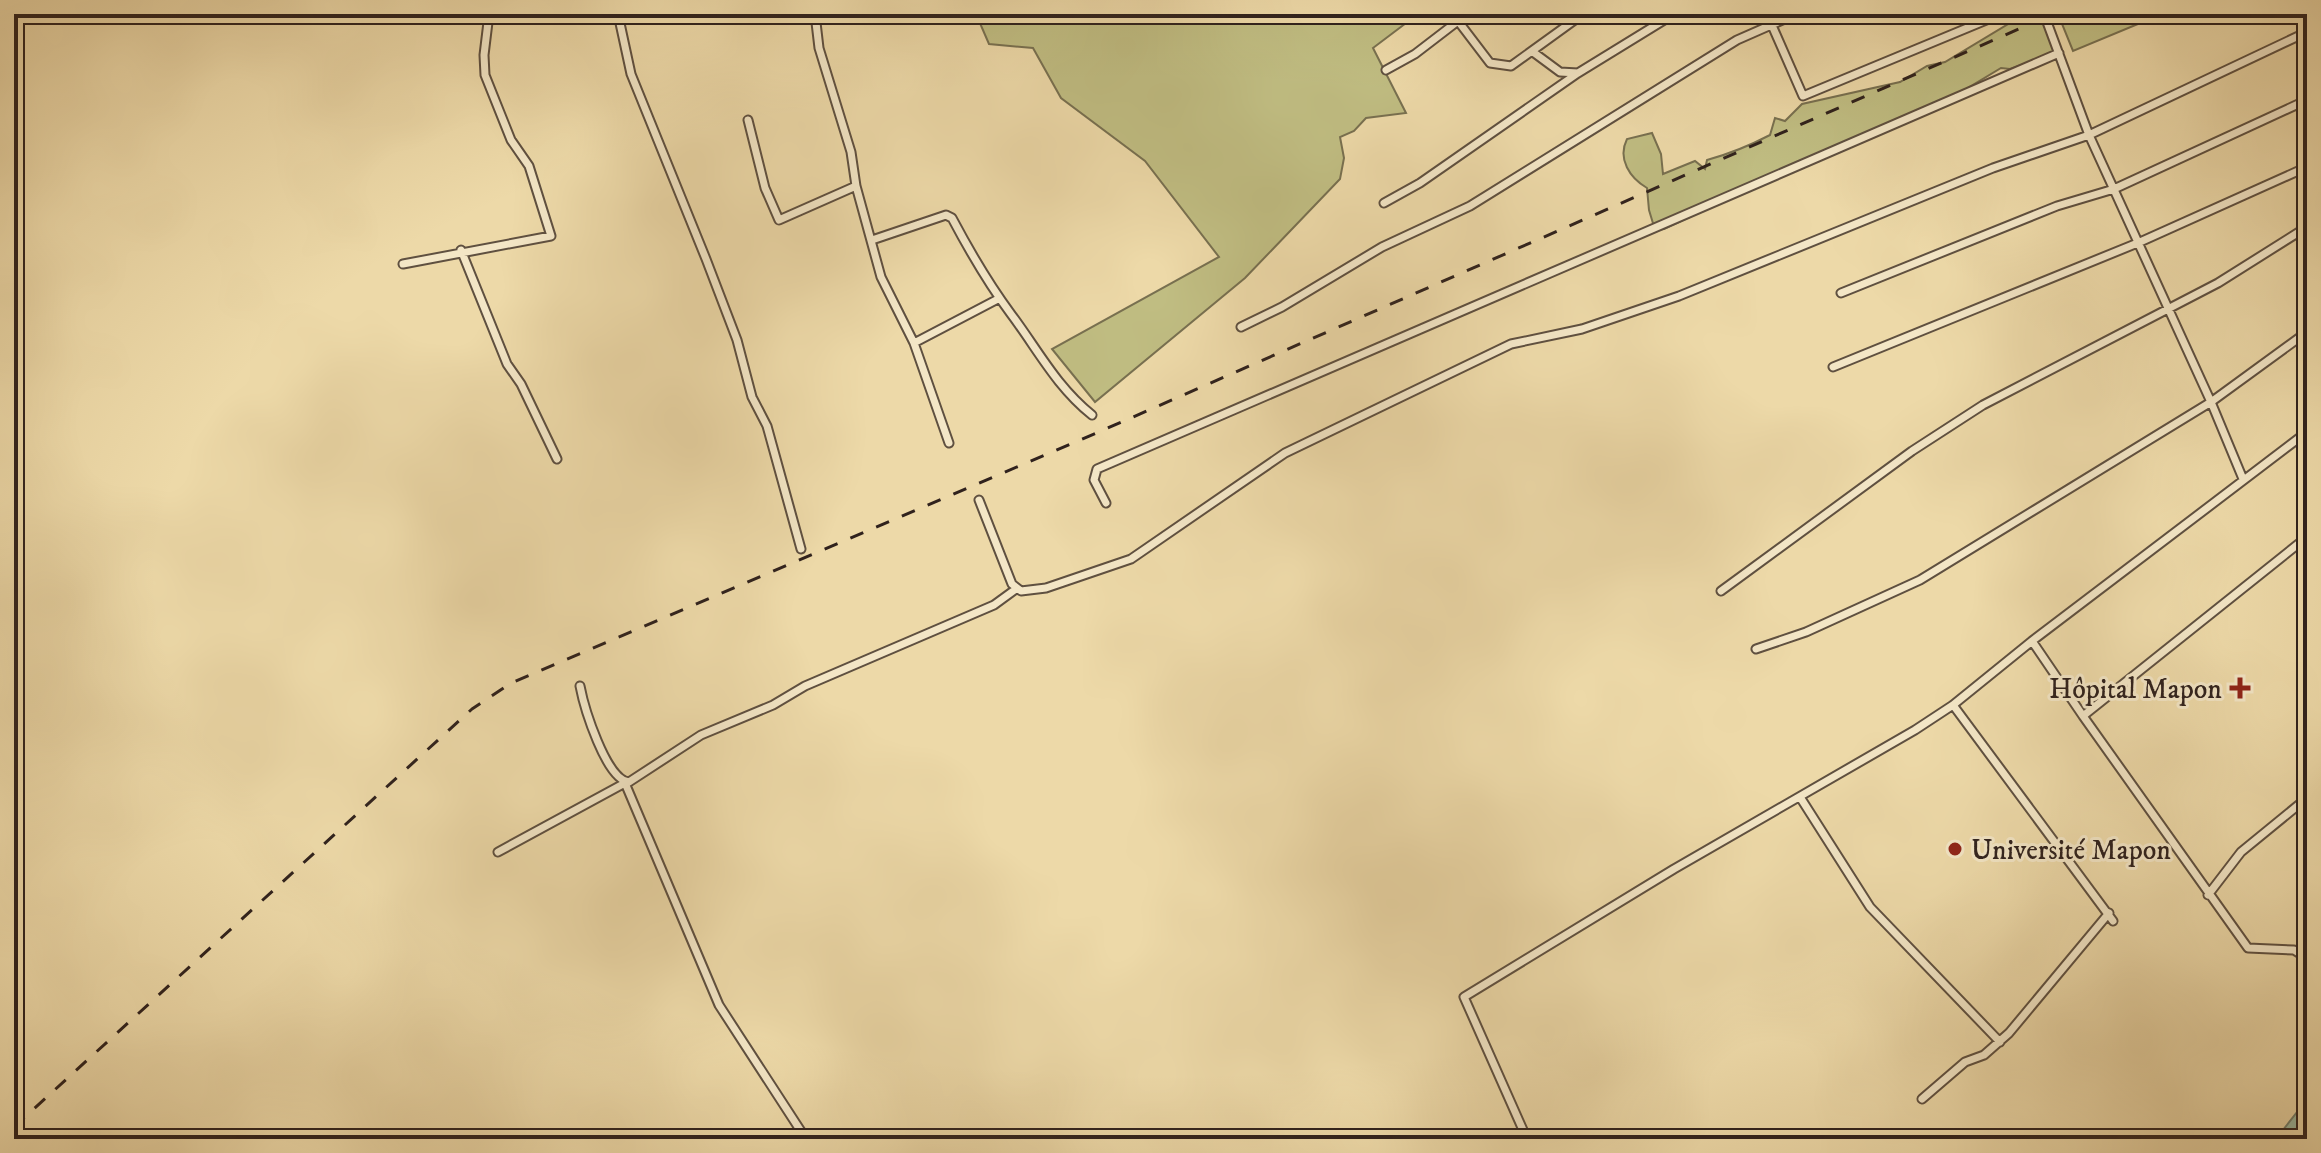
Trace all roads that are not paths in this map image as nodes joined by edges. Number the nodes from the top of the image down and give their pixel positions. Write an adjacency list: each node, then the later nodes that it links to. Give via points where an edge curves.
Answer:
1 (489, 14): 28 (street, via 485,75 511,140 529,166 551,236)
2 (618, 14): 46 (street, via 631,74 767,426)
3 (815, 14): 22 (street)
4 (1470, 14): 11 (street)
5 (1583, 14): 14 (street)
6 (1674, 14): 17 (street)
7 (1767, 14): 12 (street)
8 (1796, 14): 12 (street)
9 (2001, 14): 12 (street, via 1810,96 1798,89)
10 (2044, 14): 15 (street)
11 (1456, 17): 14 (street, via 1494,65 1511,66); 16 (street)
12 (1771, 24): 33 (street, via 1470,206 1405,235)
13 (2307, 32): 20 (street)
14 (1533, 52): 17 (street, via 1560,72)
15 (2059, 53): 20 (street); 44 (street, via 1097,469 1094,480)
16 (1386, 70)
17 (1578, 73): 24 (street)
18 (2307, 100): 23 (street)
19 (748, 120): 22 (street, via 779,220)
20 (2089, 135): 23 (street); 47 (street, via 1993,168 1624,316 1511,344 1285,453 1131,559 1046,588)
21 (2307, 167): 27 (street)
22 (856, 186): 26 (street)
23 (2114, 189): 27 (street); 30 (street, via 2057,206)
24 (1384, 203)
25 (2306, 230): 32 (street)
26 (872, 240): 31 (street, via 949,216); 35 (street, via 881,277)
27 (2140, 242): 32 (street); 36 (street)
28 (461, 250): 29 (street); 41 (street, via 507,364)
29 (403, 264)
30 (1841, 293)
31 (998, 299): 35 (street); 38 (street, via 1060,387)
32 (2170, 307): 37 (street); 48 (street, via 1983,405)
33 (1241, 327)
34 (2307, 332): 37 (street)
35 (914, 343): 40 (street)
36 (1833, 367)
37 (2211, 402): 42 (street); 50 (street, via 1920,580)
38 (1092, 415)
39 (2307, 432): 42 (street)
40 (949, 443)
41 (557, 459)
42 (2243, 479): 49 (street)
43 (979, 500): 47 (street)
44 (1106, 503)
45 (2307, 537): 53 (street)
46 (801, 549)
47 (1016, 589): 54 (street, via 994,605 701,735)
48 (1721, 591)
49 (2032, 641): 52 (street); 53 (street)
50 (1756, 649)
51 (580, 686): 54 (street, via 599,743)
52 (1953, 705): 55 (street); 59 (street)
53 (2083, 716): 58 (street)
54 (625, 783): 57 (street); 66 (street, via 719,1005)
55 (1800, 797): 64 (street, via 1870,907); 67 (street, via 1464,997)
56 (2307, 798): 58 (street, via 2241,852)
57 (498, 852)
58 (2208, 895): 61 (street, via 2248,948 2294,950)
59 (2109, 913): 60 (street); 64 (street)
60 (2113, 921)
61 (2307, 958)
62 (2307, 1014): 63 (street)
63 (2307, 1022)
64 (2000, 1042): 65 (street, via 1965,1062)
65 (1922, 1099)
66 (806, 1139)
67 (1527, 1139)

